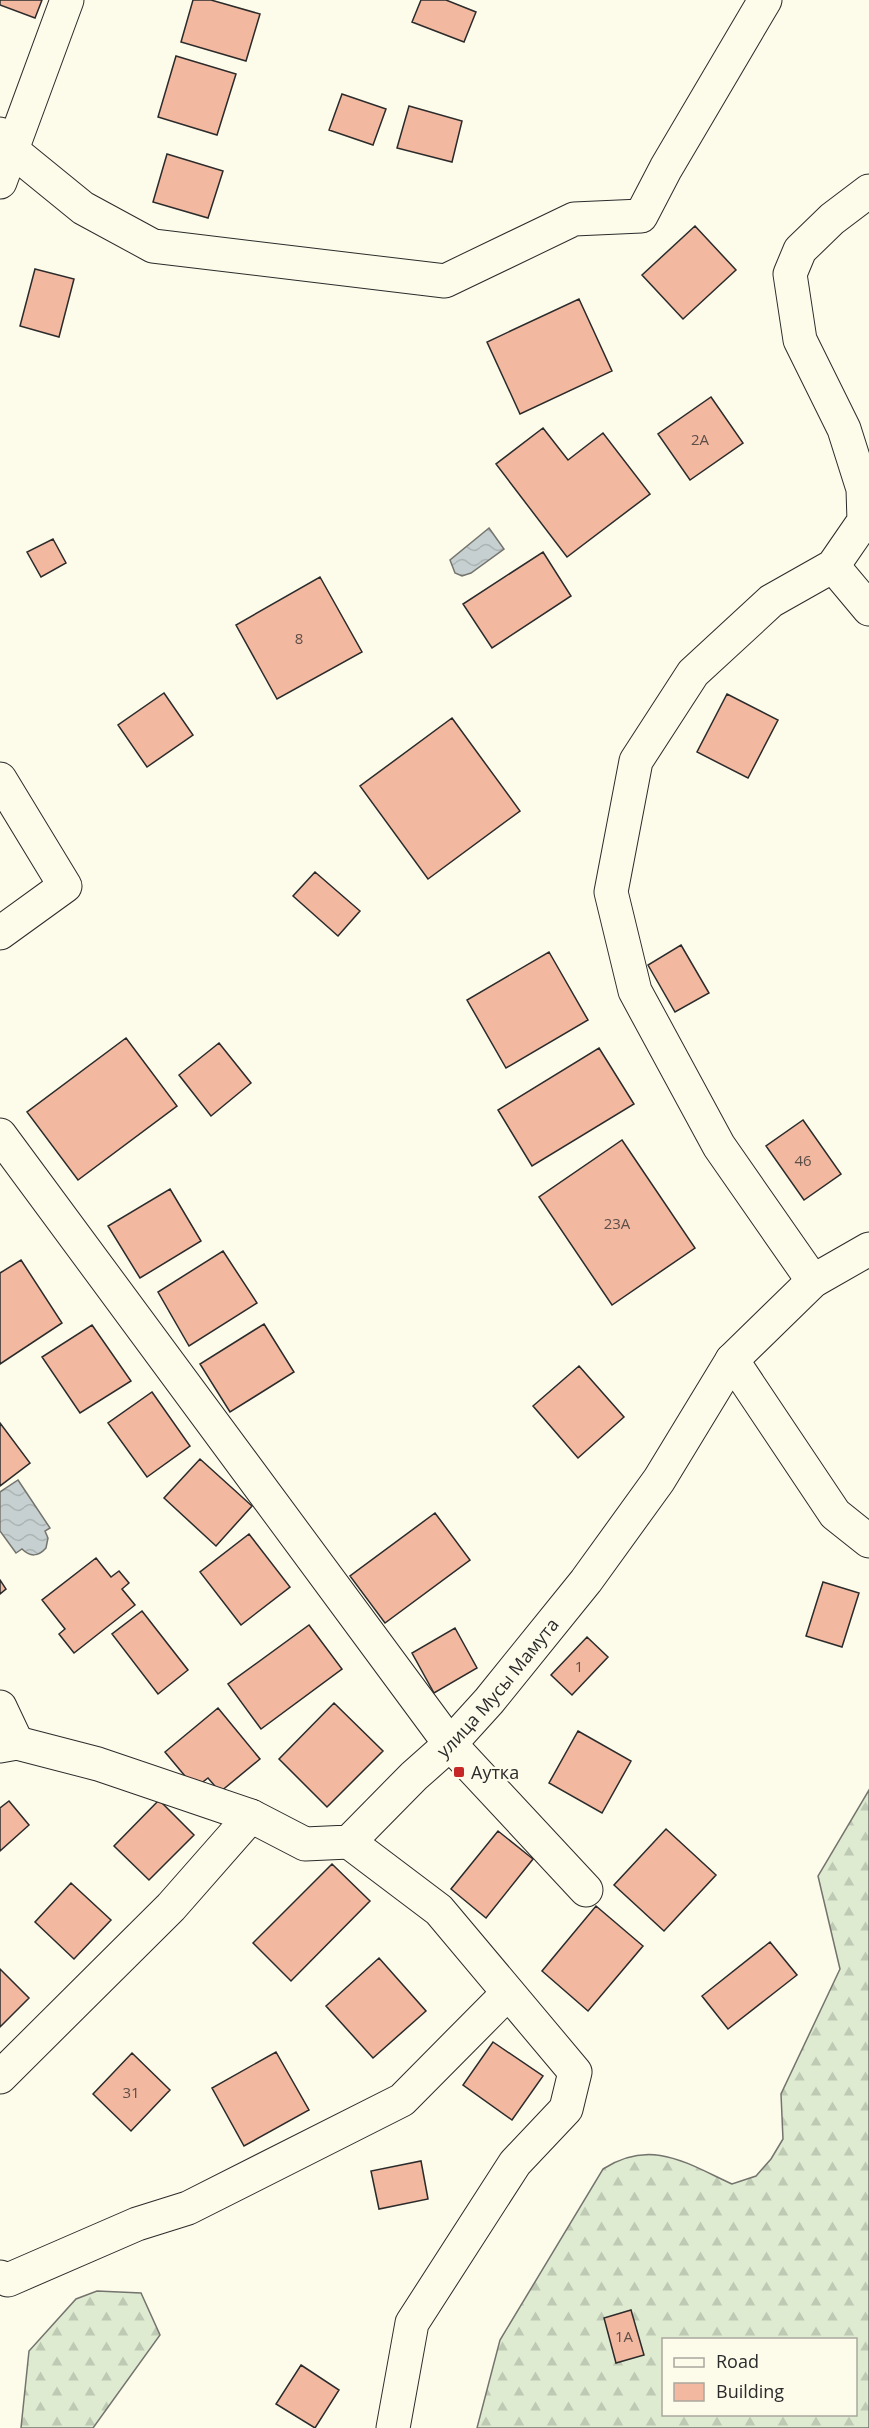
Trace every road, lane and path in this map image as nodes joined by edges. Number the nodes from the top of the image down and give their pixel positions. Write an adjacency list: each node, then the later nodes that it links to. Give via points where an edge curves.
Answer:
1 (67, 0): 3 (street)
2 (765, 0): 3 (street, via 641,216 574,219 445,281 153,246 83,208)
3 (7, 143): 4 (street)
4 (0, 182)
5 (869, 192): 6 (street, via 832,219 800,250 790,274 800,340 844,429 863,489 864,521)
6 (833, 566): 7 (street); 12 (street, via 771,601 693,673 636,761 611,892 635,991 720,1146)
7 (869, 609)
8 (0, 779): 9 (street, via 65,886)
9 (0, 933)
10 (0, 1135): 17 (street)
11 (869, 1249): 12 (street, улица Мусы Мамута)
12 (813, 1281): 13 (street, улица Мусы Мамута)
13 (732, 1360): 14 (street, via 835,1514); 17 (street, улица Мусы Мамута, via 659,1480 586,1581)
14 (869, 1541)
15 (0, 1707): 16 (street)
16 (8, 1744): 18 (street, via 98,1764)
17 (450, 1744): 19 (street, улица Мусы Мамута); 20 (street)
18 (251, 1816): 19 (street, via 305,1844); 22 (street, via 171,1907)
19 (349, 1842): 21 (street, via 439,1910)
20 (586, 1890)
21 (508, 1993): 23 (street, via 402,2100 188,2208 137,2224 8,2280); 24 (street, via 575,2072 566,2109 515,2163 412,2323)
22 (0, 2077)
23 (0, 2277)
24 (393, 2428)

